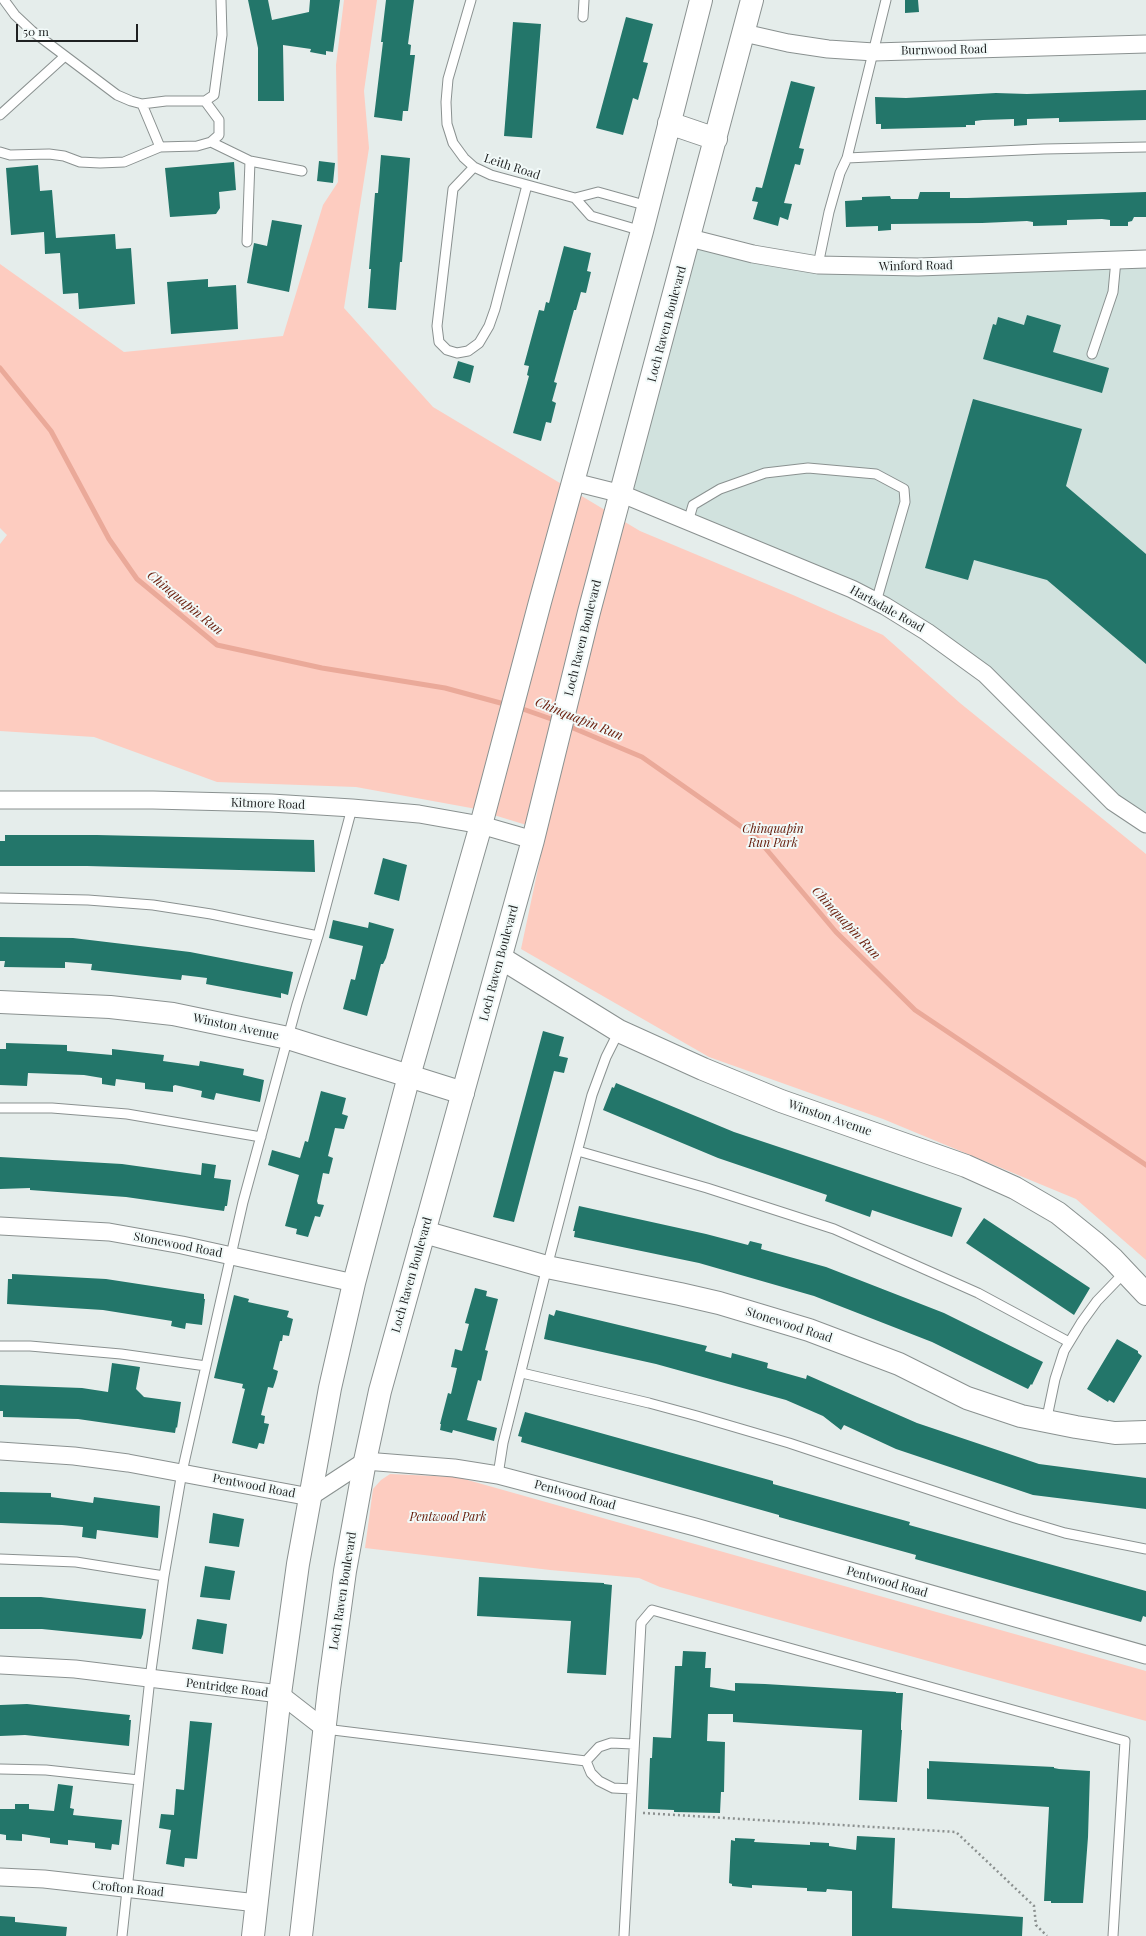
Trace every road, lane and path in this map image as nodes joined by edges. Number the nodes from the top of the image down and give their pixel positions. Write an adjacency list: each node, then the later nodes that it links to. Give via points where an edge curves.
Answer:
1 (4, 0): 12 (lane, via 32,31)
2 (221, 0): 13 (lane, via 222,35 219,65 214,96)
3 (471, 0): 24 (lane, Leith Road, via 448,79 446,102 453,143)
4 (584, 0): 8 (lane)
5 (701, 0): 16 (main road)
6 (752, 0): 9 (main road, Loch Raven Boulevard)
7 (886, 0): 11 (lane)
8 (583, 17)
9 (744, 33): 11 (street, Burnwood Road, via 828,49); 17 (main road, Loch Raven Boulevard)
10 (1146, 44): 11 (street, Burnwood Road)
11 (874, 52): 22 (lane)
12 (66, 56): 14 (lane, via 117,95); 15 (lane)
13 (205, 101): 14 (lane); 18 (lane, via 219,120 219,135)
14 (142, 104): 19 (lane)
15 (0, 115)
16 (669, 123): 17 (main road); 28 (main road)
17 (716, 139): 30 (main road, Loch Raven Boulevard)
18 (211, 142): 19 (lane, via 197,146); 23 (lane)
19 (160, 147): 21 (lane, via 124,162 100,163 80,162 49,154 10,155)
20 (1146, 147): 22 (lane)
21 (0, 152)
22 (847, 158): 34 (lane, via 840,173)
23 (250, 160): 25 (lane); 31 (lane)
24 (474, 167): 26 (lane, Leith Road, via 491,175); 26 (lane, via 452,189 437,326 439,342 447,350 457,353 468,351 479,343 489,326 496,309)
25 (302, 171)
26 (527, 185): 27 (lane, Leith Road)
27 (575, 198): 28 (lane, Leith Road, via 598,192); 29 (lane, via 591,216)
28 (648, 206): 29 (main road)
29 (642, 231): 36 (main road)
30 (690, 238): 34 (street, Winford Road, via 760,255); 37 (main road, Loch Raven Boulevard)
31 (247, 242)
32 (1146, 259): 33 (street, Winford Road)
33 (1116, 260): 34 (street, Winford Road, via 918,266); 35 (lane, via 1113,292)
34 (818, 265)
35 (1092, 354)
36 (574, 482): 37 (street, Hartsdale Road); 43 (main road)
37 (622, 494): 38 (street, Hartsdale Road); 44 (main road, Loch Raven Boulevard, via 589,612)
38 (688, 522): 39 (street, Hartsdale Road, via 844,586); 39 (lane, via 693,505 720,489 765,473 808,468 876,474 904,489 905,502)
39 (876, 602): 42 (street, Hartsdale Road, via 927,632 985,674 1113,802)
40 (0, 800): 41 (street, Kitmore Road, via 153,800)
41 (352, 808): 43 (street, Kitmore Road, via 419,814); 46 (lane)
42 (1146, 824)
43 (481, 825): 44 (street, Kitmore Road); 51 (main road)
44 (533, 840): 47 (main road, Loch Raven Boulevard)
45 (0, 898): 46 (lane, via 88,900 153,905)
46 (318, 936): 50 (lane)
47 (501, 958): 49 (main road, Winston Avenue); 52 (main road, Loch Raven Boulevard)
48 (0, 1002): 50 (main road, Winston Avenue, via 110,1007 173,1014)
49 (619, 1031): 55 (lane, via 592,1095); 60 (main road, Winston Avenue, via 781,1101 900,1142 1015,1188 1058,1212)
50 (288, 1038): 51 (main road, Winston Avenue); 54 (lane)
51 (409, 1076): 52 (main road, Winston Avenue); 61 (main road)
52 (464, 1093): 57 (main road, Loch Raven Boulevard)
53 (0, 1108): 54 (lane, via 52,1108 127,1114)
54 (261, 1137): 58 (lane)
55 (578, 1151): 59 (lane); 63 (lane, via 707,1188 834,1229 978,1293)
56 (0, 1226): 58 (street, Stonewood Road, via 109,1232)
57 (424, 1232): 59 (main road, Stonewood Road); 70 (main road, Loch Raven Boulevard, via 380,1391)
58 (231, 1256): 61 (street, Stonewood Road); 65 (lane)
59 (547, 1267): 66 (lane); 67 (main road, Stonewood Road, via 696,1298 809,1330 899,1364 967,1398)
60 (1125, 1272): 62 (main road, Winston Avenue); 63 (lane, via 1097,1302)
61 (354, 1283): 73 (main road, via 330,1388)
62 (1146, 1294)
63 (1069, 1342): 67 (lane, via 1055,1379)
64 (0, 1346): 65 (lane, via 121,1354)
65 (206, 1366): 71 (lane)
66 (522, 1373): 72 (lane); 74 (lane, via 649,1403 789,1443 1065,1533)
67 (1046, 1422): 68 (main road, Stonewood Road, via 1116,1433)
68 (1146, 1432)
69 (0, 1451): 71 (street, Pentwood Road, via 74,1456)
70 (365, 1461): 72 (street, Pentwood Road, via 454,1468); 73 (street, Pentwood Road); 81 (main road, Loch Raven Boulevard, via 345,1571)
71 (182, 1472): 73 (street, Pentwood Road); 76 (lane)
72 (498, 1476): 77 (street, Pentwood Road, via 695,1527)
73 (310, 1497): 80 (main road)
74 (1146, 1549)
75 (0, 1559): 76 (lane, via 76,1562)
76 (164, 1576): 79 (lane)
77 (1146, 1655)
78 (0, 1665): 79 (street, Pentridge Road, via 44,1666)
79 (150, 1678): 80 (street, Pentridge Road); 85 (lane)
80 (280, 1694): 81 (street, Pentridge Road); 90 (main road)
81 (325, 1729): 83 (lane); 93 (main road, Loch Raven Boulevard)
82 (633, 1744): 83 (lane, via 611,1743 599,1747); 86 (lane); 96 (lane, via 641,1623 652,1610 1125,1741)
83 (586, 1761): 86 (lane, via 591,1773 599,1781 613,1788)
84 (0, 1769): 85 (lane, via 46,1770)
85 (139, 1780): 89 (lane)
86 (632, 1789): 87 (lane)
87 (630, 1812): 94 (lane); 95 (path, via 956,1832 1034,1906 1036,1926)
88 (0, 1877): 89 (street, Crofton Road)
89 (127, 1889): 90 (street, Crofton Road); 91 (lane)
90 (257, 1903): 92 (main road)
91 (122, 1936)
92 (253, 1936)
93 (301, 1936)
94 (624, 1936)
95 (1047, 1936)
96 (1113, 1936)

